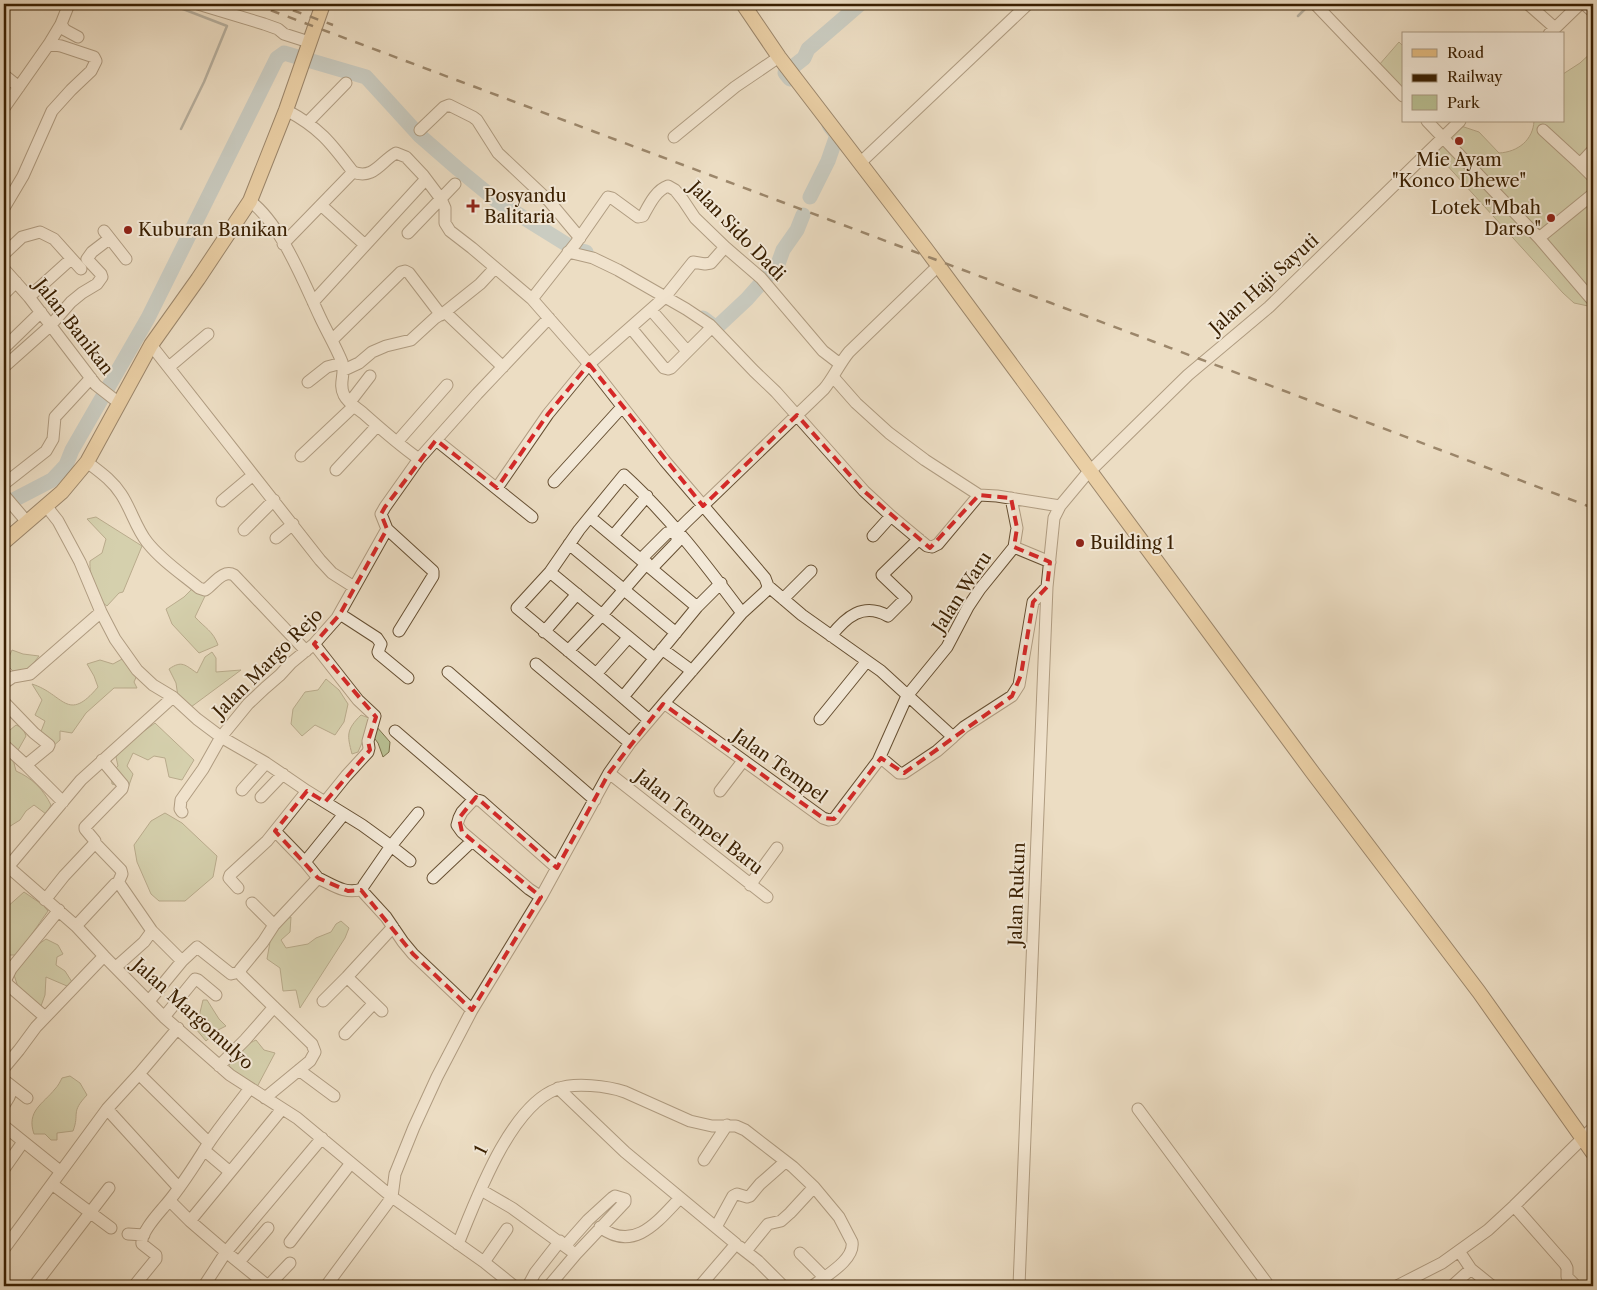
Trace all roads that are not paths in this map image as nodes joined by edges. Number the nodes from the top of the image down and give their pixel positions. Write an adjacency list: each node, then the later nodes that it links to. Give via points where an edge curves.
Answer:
1 (69, 4): 10 (street)
2 (198, 4): 14 (street, via 278,29)
3 (320, 4): 14 (main road)
4 (743, 4): 15 (main road)
5 (1028, 4): 30 (street)
6 (1528, 4): 11 (street)
7 (1582, 4): 9 (street); 11 (street)
8 (1316, 5): 19 (street)
9 (1593, 12)
10 (62, 24): 12 (street, via 65,30); 13 (street)
11 (1552, 31)
12 (78, 37)
13 (49, 44): 18 (street); 40 (street, via 94,57 96,61 92,71 52,111 23,176)
14 (308, 46): 21 (main road)
15 (786, 67): 27 (street, via 735,87); 30 (main road)
16 (4, 75): 18 (street)
17 (346, 83): 22 (street)
18 (19, 86): 20 (street)
19 (1402, 95)
20 (4, 108)
21 (286, 110): 22 (street); 38 (main road)
22 (308, 122): 32 (street, via 332,144)
23 (1428, 122): 28 (street)
24 (1459, 122): 28 (street, Jalan Haji Sayuti)
25 (420, 130): 43 (street, via 449,105 473,117 498,153 549,201)
26 (1543, 130): 31 (street)
27 (674, 136)
28 (1443, 139): 42 (street); 96 (street, Jalan Haji Sayuti, via 1269,307 1188,375)
29 (1593, 150): 31 (street)
30 (860, 163): 51 (main road)
31 (1580, 164): 33 (street)
32 (354, 172): 34 (street, via 362,174 375,170 396,153 406,157); 39 (street)
33 (1593, 176)
34 (426, 179): 37 (street); 45 (street)
35 (455, 184): 37 (street)
36 (1593, 194): 42 (street)
37 (441, 199): 41 (street); 52 (street, via 445,208 444,223 450,231)
38 (250, 201): 44 (street, via 262,211); 71 (main road)
39 (321, 205): 44 (street); 45 (street)
40 (4, 208)
41 (408, 234)
42 (1539, 238): 60 (street)
43 (578, 240): 46 (street, Jalan Sido Dadi, via 604,200 610,197 638,217 643,216 658,192 668,186); 47 (street)
44 (283, 244): 61 (street)
45 (365, 245): 61 (street)
46 (725, 248): 57 (street, via 711,263 693,262); 75 (street, Jalan Sido Dadi, via 764,282 823,352)
47 (568, 252): 57 (street, via 593,258); 59 (street)
48 (4, 254): 49 (street, via 22,237 40,232 54,239)
49 (71, 259): 54 (street); 58 (street)
50 (126, 260): 66 (street, via 107,235 87,258 102,277 100,281 76,297)
51 (938, 266): 75 (street); 96 (main road)
52 (496, 268): 59 (street); 64 (street)
53 (4, 269): 55 (street, Jalan Banikan)
54 (81, 269)
55 (16, 282): 56 (street); 58 (street, Jalan Banikan)
56 (4, 294)
57 (666, 295): 62 (street); 67 (street)
58 (29, 297): 63 (street, Jalan Banikan)
59 (532, 299): 65 (street)
60 (1593, 301)
61 (313, 302): 70 (street)
62 (650, 310): 68 (street); 73 (street)
63 (41, 312): 66 (street, Jalan Banikan); 72 (street)
64 (443, 313): 70 (street, via 405,271); 76 (street, via 411,340 386,346 359,362); 79 (street)
65 (549, 318): 74 (street); 79 (street)
66 (50, 326): 77 (street); 81 (street, Jalan Banikan)
67 (712, 327): 73 (street); 88 (street)
68 (631, 328): 73 (street, via 664,368 671,368); 74 (street)
69 (208, 334): 78 (street)
70 (332, 340): 76 (street)
71 (151, 345): 78 (street); 85 (main road)
72 (4, 348)
73 (687, 351)
74 (588, 364): 87 (street); 100 (street, via 548,414)
75 (840, 364): 82 (street)
76 (343, 366): 83 (street, via 327,367); 86 (street, via 342,390)
77 (4, 367)
78 (169, 367): 97 (street)
79 (503, 367): 90 (street)
80 (370, 376): 86 (street)
81 (90, 378): 85 (street, Jalan Banikan); 99 (street, via 55,417 53,439 46,451)
82 (834, 378): 88 (street); 101 (street, via 856,404 889,433)
83 (308, 382)
84 (447, 385): 91 (street)
85 (109, 396): 94 (main road)
86 (352, 404): 89 (street); 92 (street)
87 (622, 407): 98 (street); 107 (street)
88 (797, 415): 107 (street); 110 (street)
89 (377, 426): 91 (street); 95 (street)
90 (436, 440): 93 (street); 100 (street)
91 (397, 442): 93 (street)
92 (301, 456)
93 (419, 459): 115 (street, via 381,514)
94 (87, 462): 109 (main road); 146 (street, via 115,485 145,540 199,588 205,590 225,573 234,575)
95 (336, 470)
96 (1091, 470): 108 (street, Jalan Haji Sayuti); 246 (main road, via 1301,757 1479,992)
97 (254, 475): 105 (street); 106 (street)
98 (554, 482)
99 (4, 484)
100 (497, 488): 111 (street)
101 (979, 495): 103 (street); 121 (street, via 938,544 927,546)
102 (647, 496): 112 (street, via 624,475); 117 (street); 118 (street)
103 (1011, 498): 108 (street); 124 (street, Jalan Waru, via 1017,528)
104 (8, 500): 113 (street)
105 (274, 500): 114 (street); 116 (street)
106 (222, 501)
107 (703, 506): 117 (street); 130 (street, via 765,578)
108 (1060, 506): 125 (street, Jalan Rukun, via 1052,527)
109 (47, 507): 113 (main road); 137 (street, via 58,520 80,562)
110 (891, 516): 119 (street); 121 (street)
111 (532, 517)
112 (590, 517): 118 (street); 123 (street)
113 (26, 522): 122 (main road)
114 (293, 524): 120 (street); 131 (street, via 332,573)
115 (387, 529): 131 (street, Jalan Margo Rejo); 141 (street, via 433,571)
116 (244, 530)
117 (677, 531): 126 (street, via 677,542); 129 (street)
118 (613, 536): 126 (street)
119 (873, 536)
120 (276, 538)
121 (919, 539): 144 (street, via 882,575 906,598 888,616 868,610 850,617)
122 (4, 542)
123 (569, 544): 128 (street); 133 (street)
124 (1014, 547): 125 (street); 157 (street, Jalan Waru, via 980,589 947,646)
125 (1050, 562): 132 (street, Jalan Rukun)
126 (647, 563): 133 (street); 136 (street)
127 (811, 570): 135 (street)
128 (550, 572): 134 (street); 142 (street, via 518,608)
129 (720, 583): 136 (street); 138 (street)
130 (768, 586): 135 (street); 138 (street)
131 (354, 587): 139 (street, Jalan Margo Rejo)
132 (1047, 587): 166 (street, via 1034,602 1019,685 1012,696 964,727); 299 (street, Jalan Rukun)
133 (623, 590): 140 (street); 143 (street)
134 (577, 594): 140 (street); 142 (street)
135 (783, 600): 144 (street)
136 (697, 607): 143 (street)
137 (101, 612): 156 (street, via 30,674 13,676); 158 (street, via 137,670)
138 (742, 613): 152 (street)
139 (340, 614): 146 (street, Jalan Margo Rejo); 155 (street, via 377,638 381,644 378,654)
140 (602, 615): 145 (street); 148 (street)
141 (399, 631)
142 (544, 632): 148 (street)
143 (676, 633): 147 (street)
144 (830, 635): 150 (street)
145 (628, 638): 149 (street); 154 (street)
146 (310, 648): 165 (street, Jalan Margo Rejo, via 248,704); 183 (street, via 375,716 368,752)
147 (662, 649): 149 (street); 152 (street)
148 (568, 651): 154 (street)
149 (654, 658): 159 (street)
150 (867, 661): 157 (street); 162 (street)
151 (536, 664): 167 (street)
152 (692, 671): 161 (street)
153 (448, 672): 181 (street)
154 (596, 674): 159 (street)
155 (408, 678)
156 (4, 683)
157 (908, 696): 166 (street); 169 (street, Jalan Tempel)
158 (173, 697): 165 (street); 170 (street)
159 (623, 697): 163 (street)
160 (4, 702): 173 (street, via 48,744)
161 (664, 703): 163 (street); 171 (street, Jalan Tempel)
162 (820, 719)
163 (649, 720): 167 (street)
164 (395, 731): 180 (street)
165 (221, 737): 172 (street); 184 (street, Jalan Margo Rejo, via 181,800)
166 (953, 738): 169 (street, via 904,773 899,773)
167 (630, 743): 174 (street)
168 (4, 745): 173 (street)
169 (880, 757): 171 (street, Jalan Tempel, via 839,814 829,820)
170 (102, 760): 182 (street); 189 (street, via 122,789 85,828)
171 (742, 761): 178 (street)
172 (266, 763): 175 (street); 176 (street)
173 (26, 765): 182 (street)
174 (609, 773): 181 (street); 199 (street, Jalan Tempel Baru)
175 (283, 774): 177 (street); 179 (street)
176 (242, 790)
177 (307, 791): 183 (street); 187 (street)
178 (720, 791)
179 (261, 797)
180 (474, 799): 188 (street, via 462,812 457,825); 195 (street, via 481,801)
181 (595, 800): 195 (street)
182 (63, 802): 194 (street)
183 (326, 802): 186 (street)
184 (182, 812)
185 (418, 813): 190 (street)
186 (344, 814): 190 (street); 193 (street)
187 (275, 831): 193 (street); 200 (street, via 230,875 230,880)
188 (471, 842): 197 (street); 202 (street)
189 (95, 843): 198 (street, via 120,870 122,874); 204 (street)
190 (391, 846): 192 (street); 201 (street)
191 (777, 848): 199 (street)
192 (410, 861)
193 (305, 862): 196 (street)
194 (6, 865): 204 (street, Jalan Margomulyo)
195 (557, 868): 202 (street)
196 (318, 878): 201 (street, via 348,891); 207 (street)
197 (433, 878)
198 (118, 884): 208 (street); 210 (street)
199 (750, 885): 203 (street, Jalan Tempel Baru)
200 (238, 888)
201 (362, 889): 209 (street)
202 (541, 897): 221 (street)
203 (767, 898)
204 (45, 900): 206 (street, Jalan Margomulyo)
205 (252, 903): 207 (street)
206 (58, 910): 208 (street, Jalan Margomulyo); 224 (street, via 6,978 7,984)
207 (274, 925): 214 (street)
208 (76, 926): 211 (street, Jalan Margomulyo)
209 (393, 926): 215 (street); 221 (street, via 413,954)
210 (152, 931): 212 (street); 213 (street)
211 (104, 956): 213 (street, Jalan Margomulyo); 224 (street)
212 (182, 961): 214 (street, via 197,947 232,974); 218 (street)
213 (116, 967): 218 (street, Jalan Margomulyo)
214 (240, 972): 220 (street)
215 (347, 977): 217 (street); 219 (street)
216 (216, 995): 223 (street, via 195,979)
217 (323, 1000)
218 (149, 1001): 223 (street, Jalan Margomulyo)
219 (374, 1003): 222 (street); 226 (street)
220 (274, 1007): 228 (street); 229 (street, via 315,1048 314,1055)
221 (472, 1010): 261 (street, via 414,1127 395,1174)
222 (382, 1012)
223 (164, 1016): 225 (street, Jalan Margomulyo)
224 (45, 1017): 227 (street)
225 (178, 1028): 228 (street, Jalan Margomulyo); 230 (street)
226 (345, 1034)
227 (4, 1065)
228 (219, 1066): 232 (street, Jalan Margomulyo)
229 (299, 1070): 235 (street); 237 (street)
230 (139, 1074): 239 (street); 248 (street)
231 (4, 1080): 236 (street)
232 (250, 1088): 237 (street, Jalan Margomulyo); 248 (street)
233 (558, 1088): 242 (street, via 583,1085 615,1088 690,1121 712,1126); 260 (street, 1, via 543,1097 517,1122); 262 (street)
234 (10, 1092): 238 (street)
235 (334, 1096)
236 (27, 1098)
237 (264, 1098): 240 (street, Jalan Margomulyo)
238 (4, 1105)
239 (107, 1109): 254 (street); 259 (street)
240 (282, 1109): 245 (street, Jalan Margomulyo); 255 (street)
241 (1138, 1109): 300 (street)
242 (727, 1125): 250 (street); 251 (street, via 745,1130)
243 (4, 1126): 247 (street)
244 (1593, 1128): 246 (street)
245 (322, 1138): 252 (street, Jalan Margomulyo); 280 (street)
246 (1583, 1139): 249 (main road); 264 (street)
247 (23, 1142): 253 (street); 254 (street)
248 (207, 1146): 255 (street); 259 (street)
249 (1593, 1153)
250 (704, 1160)
251 (785, 1162): 257 (street); 270 (street, via 750,1196 733,1196)
252 (351, 1163): 261 (street, Jalan Margomulyo); 274 (street)
253 (4, 1169)
254 (60, 1171): 256 (street)
255 (230, 1172): 266 (street)
256 (52, 1184): 265 (street); 278 (street)
257 (814, 1187): 277 (street, via 781,1221 768,1224); 287 (street, via 839,1217 853,1247 848,1257)
258 (109, 1188): 265 (street)
259 (179, 1188): 263 (street)
260 (481, 1190): 275 (street, 1); 276 (street)
261 (392, 1197): 275 (street, Jalan Margomulyo); 292 (street)
262 (680, 1198): 267 (street, via 640,1235 618,1236); 270 (street)
263 (170, 1201): 266 (street); 273 (street)
264 (1514, 1206): 279 (street); 304 (street, via 1565,1264 1567,1276)
265 (90, 1212): 268 (street); 288 (street)
266 (190, 1220): 280 (street)
267 (600, 1227): 276 (street, via 625,1199 612,1198); 282 (street)
268 (111, 1228)
269 (268, 1228): 283 (street)
270 (716, 1228): 277 (street)
271 (507, 1229): 284 (street)
272 (128, 1234): 273 (street)
273 (144, 1235): 289 (street, via 142,1244 156,1258)
274 (290, 1242)
275 (458, 1244): 284 (street, Jalan Margomulyo)
276 (562, 1244): 282 (street); 294 (street, via 535,1273)
277 (741, 1248): 296 (street); 297 (street)
278 (4, 1249)
279 (1459, 1251): 286 (street); 301 (street)
280 (226, 1252): 283 (street); 290 (street)
281 (800, 1253): 287 (street)
282 (576, 1254): 295 (street)
283 (239, 1262): 291 (street)
284 (484, 1262): 293 (street, Jalan Margomulyo)
285 (290, 1263): 291 (street)
286 (1471, 1269): 302 (street); 303 (street)
287 (824, 1277): 298 (street)
288 (34, 1286)
289 (134, 1286)
290 (204, 1286)
291 (268, 1286)
292 (326, 1286)
293 (514, 1286)
294 (528, 1286)
295 (549, 1286)
296 (700, 1286)
297 (783, 1286)
298 (813, 1286)
299 (1018, 1286)
300 (1269, 1286)
301 (1397, 1286)
302 (1452, 1286)
303 (1490, 1286)
304 (1576, 1286)

